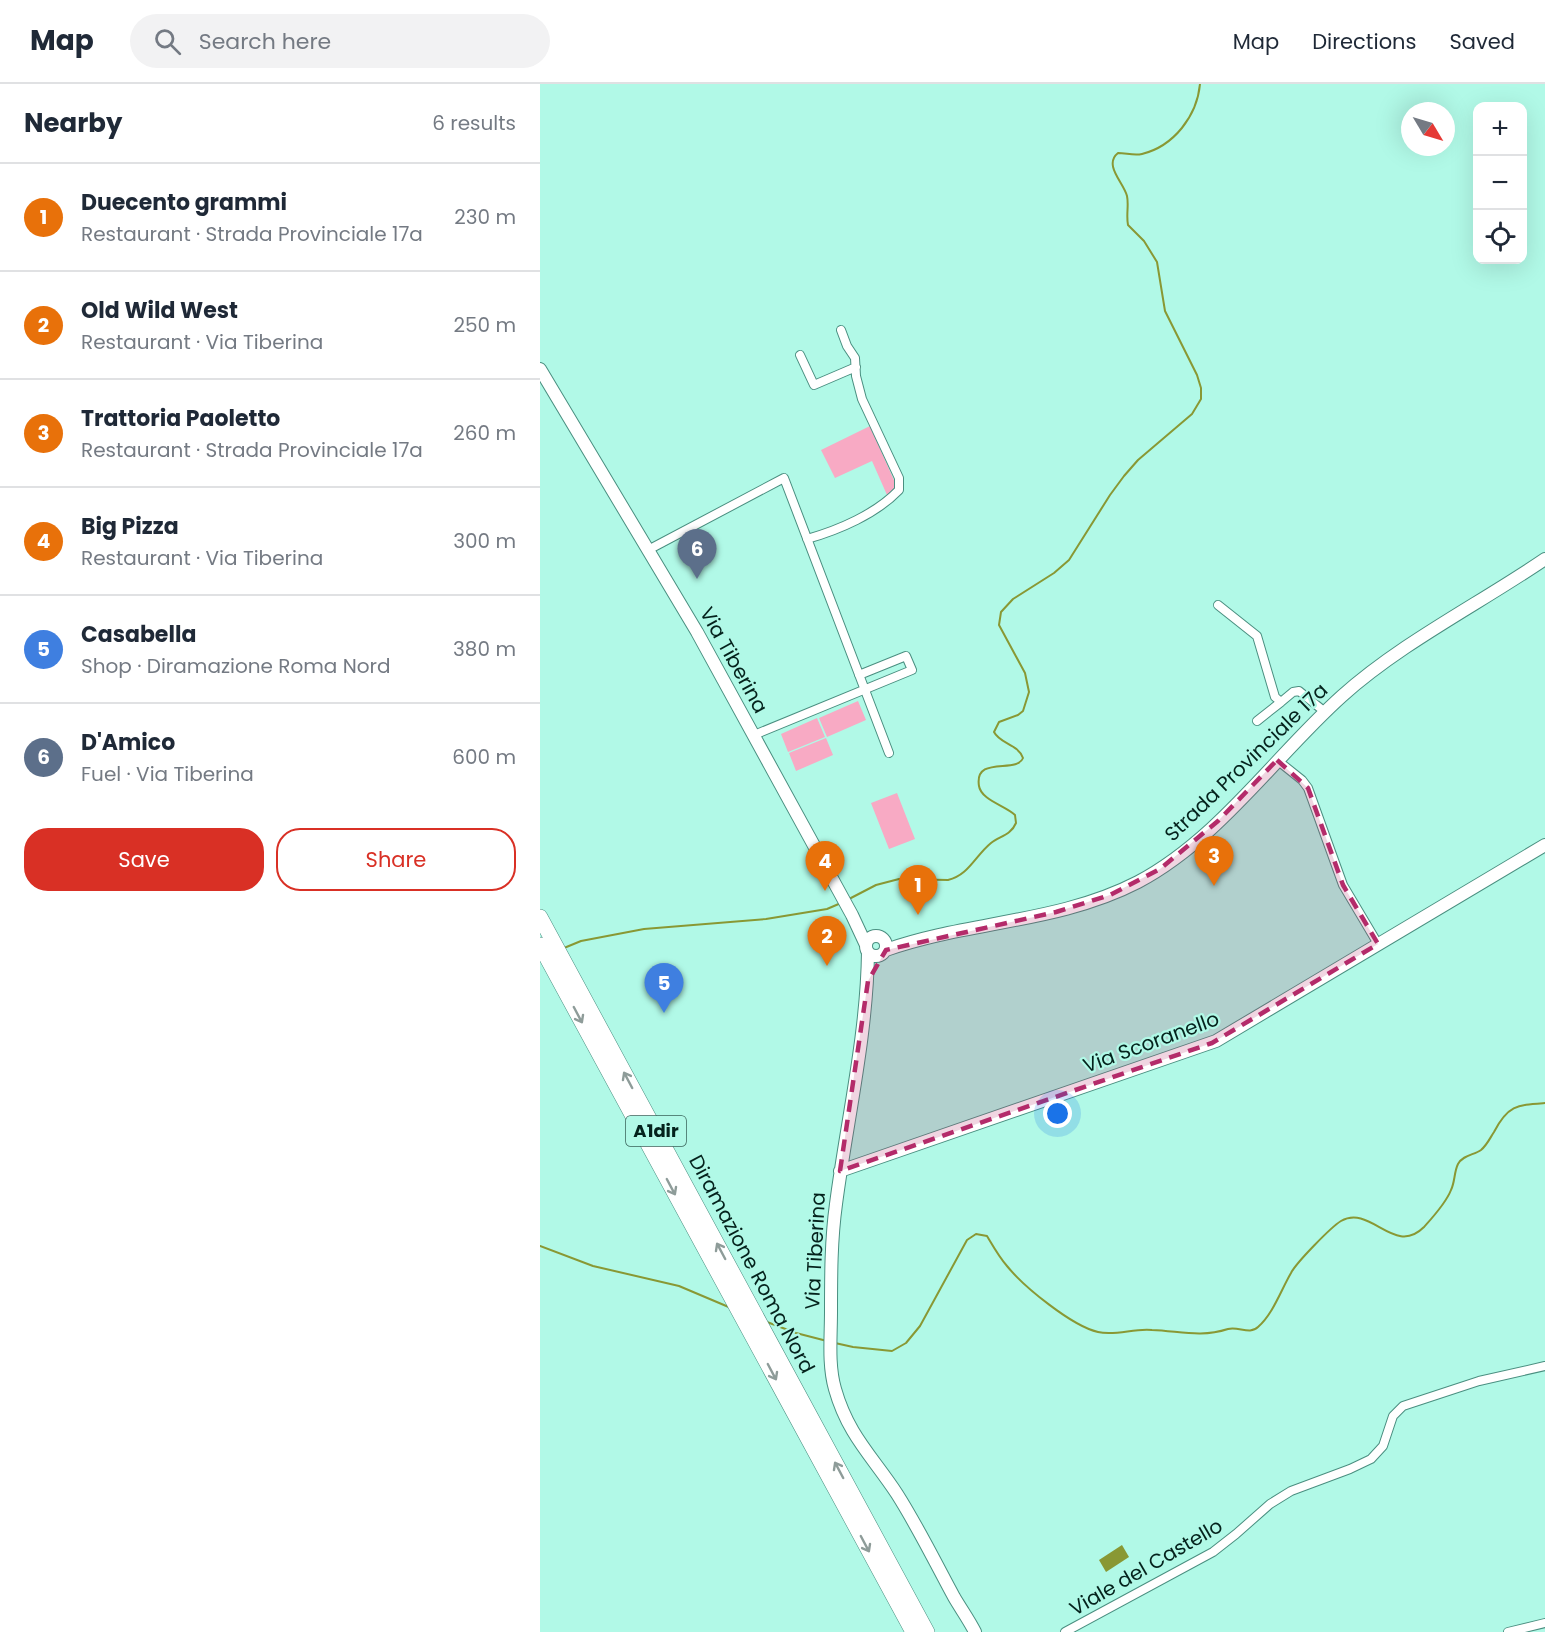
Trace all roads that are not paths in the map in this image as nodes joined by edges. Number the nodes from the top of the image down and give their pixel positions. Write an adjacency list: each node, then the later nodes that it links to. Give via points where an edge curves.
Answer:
1 (841, 330): 3 (street)
2 (800, 355): 3 (street, via 814,385)
3 (856, 367): 5 (street, via 862,399 899,478 899,490 879,507 828,533)
4 (540, 369): 6 (main road, Via Tiberina)
5 (807, 539): 6 (street, via 783,478); 9 (street)
6 (648, 550): 14 (main road, Via Tiberina)
7 (1545, 560): 12 (main road, Strada Provinciale 17a, via 1372,672)
8 (1218, 605): 11 (street, via 1257,636 1272,692)
9 (859, 675): 10 (street); 10 (street, via 906,656 912,670)
10 (865, 690): 14 (street); 15 (street)
11 (1281, 702): 12 (street, via 1297,690); 13 (street)
12 (1325, 712): 16 (main road, Strada Provinciale 17a)
13 (1257, 721)
14 (754, 735): 21 (main road, Via Tiberina, via 853,917)
15 (889, 753)
16 (1277, 760): 20 (street, via 1308,788 1343,885); 21 (main road, Strada Provinciale 17a, via 1192,845 1161,869 1129,886 1056,912)
17 (1545, 845): 20 (main road, Via Scoranello)
18 (540, 917): 19 (highway, Diramazione Roma Nord / A1dir)
19 (546, 942): 22 (highway, Diramazione Roma Nord / A1dir)
20 (1378, 944): 23 (main road, Via Scoranello, via 1216,1041)
21 (877, 946): 23 (main road, Via Tiberina, via 868,981)
22 (557, 962): 27 (highway, Diramazione Roma Nord / A1dir, one-way to 27, via 727,1290); 28 (highway, Diramazione Roma Nord / A1dir, one-way to 22, via 764,1330)
23 (840, 1171): 26 (main road, Via Tiberina, via 831,1282 835,1357 842,1386 868,1448)
24 (1545, 1366): 30 (street, Viale del Castello, via 1479,1380 1403,1406 1392,1419 1383,1446 1371,1459 1291,1491 1206,1556)
25 (1545, 1623): 31 (street)
26 (973, 1628): 29 (main road)
27 (913, 1632)
28 (927, 1632)
29 (982, 1632)
30 (1065, 1632)
31 (1508, 1632)

